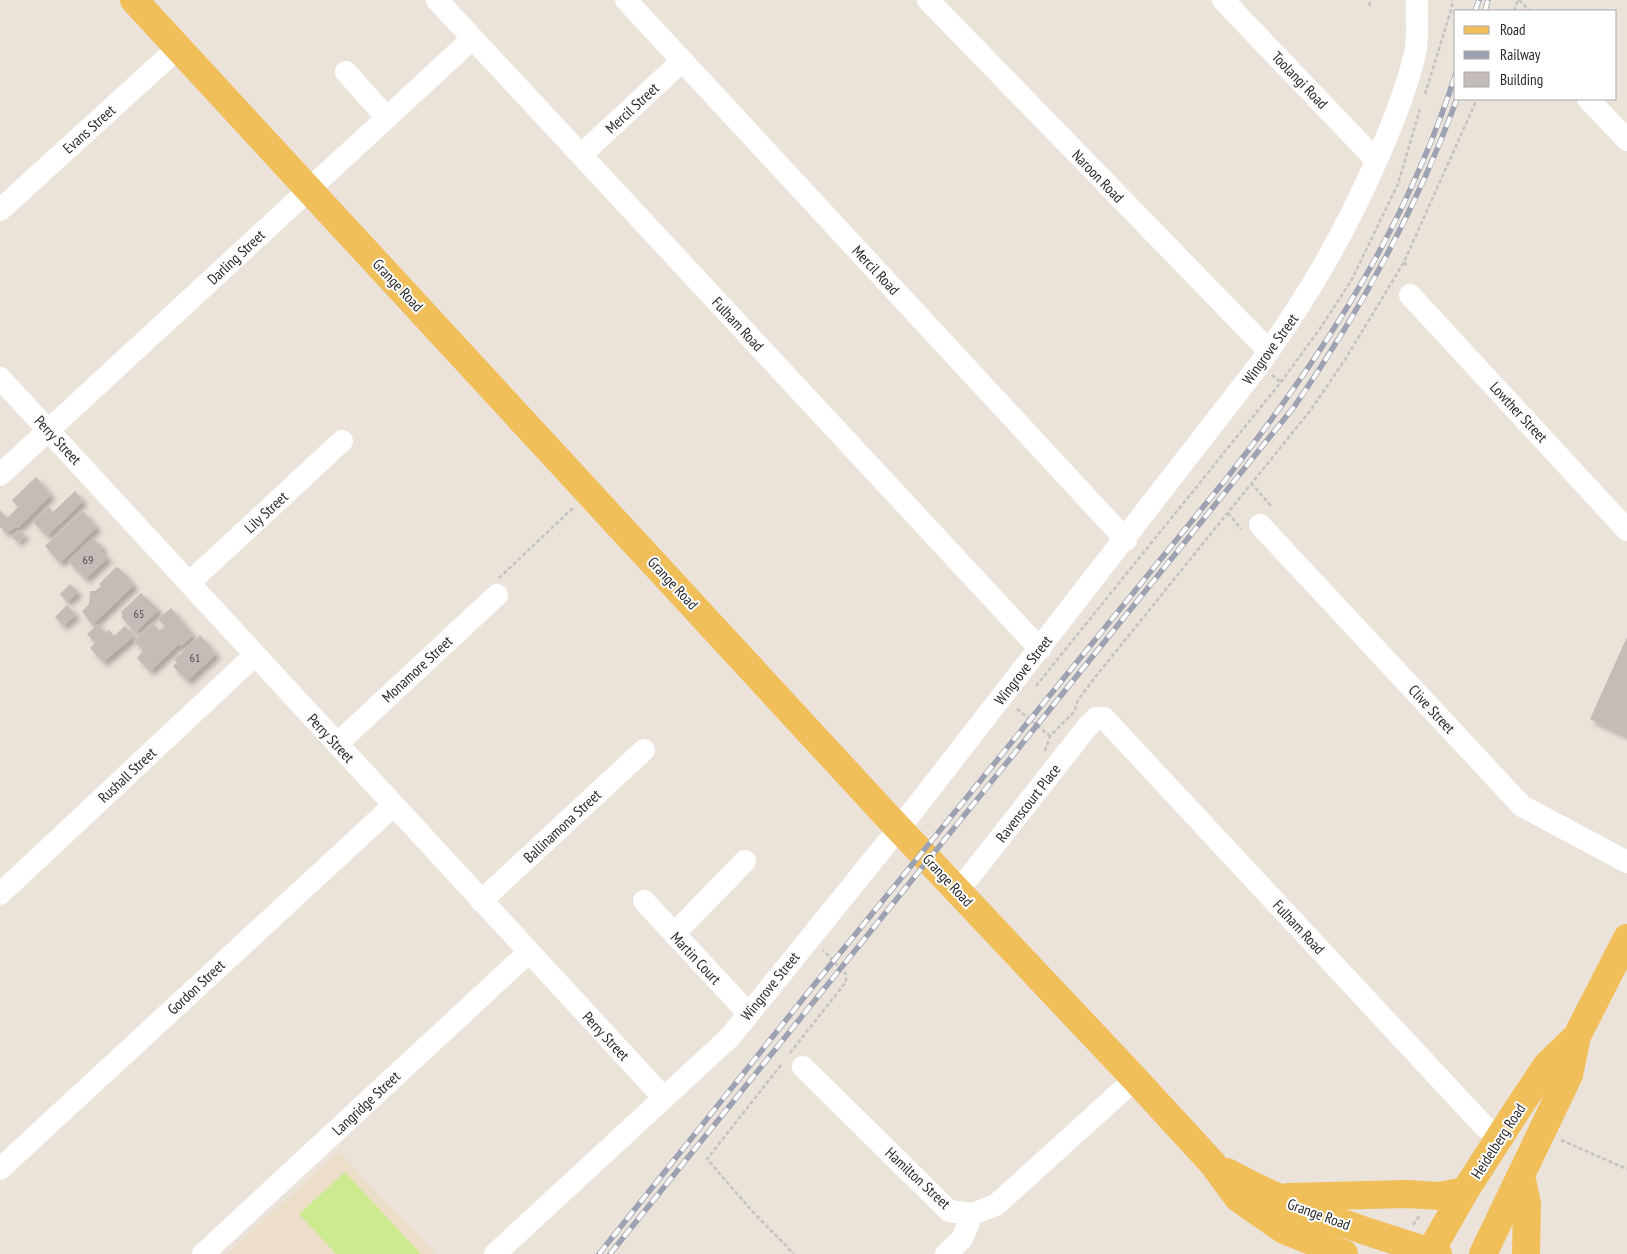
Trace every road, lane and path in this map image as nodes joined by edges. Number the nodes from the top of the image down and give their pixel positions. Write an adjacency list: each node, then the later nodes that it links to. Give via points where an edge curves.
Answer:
1 (134, 0): 12 (main road, Grange Road)
2 (437, 0): 11 (street, Fulham Road)
3 (626, 0): 13 (street, Mercil Road)
4 (928, 0): 26 (street, Naroon Road)
5 (1223, 0): 20 (street, Toolangi Road)
6 (1371, 0): 9 (path)
7 (1417, 0): 20 (street, Wingrove Street, via 1416,51 1399,109)
8 (1519, 0): 10 (path)
9 (1369, 6)
10 (1529, 10)
11 (472, 39): 17 (street, Darling Street); 19 (street, Fulham Road)
12 (178, 47): 21 (main road, Grange Road); 22 (street, Evans Street)
13 (682, 61): 19 (street, Mercil Street); 35 (street, Mercil Road)
14 (346, 72): 17 (street)
15 (1476, 100): 23 (path)
16 (1589, 100): 18 (street)
17 (387, 118): 21 (street, Darling Street)
18 (1627, 140)
19 (581, 155): 38 (street, Fulham Road)
20 (1376, 160): 26 (street, Wingrove Street, via 1335,248 1305,300)
21 (310, 190): 28 (street, Darling Street); 47 (main road, Grange Road)
22 (0, 210)
23 (1404, 262): 24 (path); 31 (path, via 1320,398)
24 (1407, 266)
25 (1410, 295): 34 (street, Lowther Street)
26 (1269, 351): 35 (street, Wingrove Street)
27 (0, 378): 28 (street, Perry Street)
28 (48, 429): 30 (street, Darling Street); 36 (street, Perry Street)
29 (342, 441): 36 (street, Lily Street)
30 (0, 475)
31 (1252, 484): 33 (path); 42 (path, via 1096,676 1078,700 1074,712)
32 (574, 507): 37 (path)
33 (1266, 516): 49 (street, Clive Street, via 1522,806)
34 (1627, 530)
35 (1126, 540): 38 (street, Wingrove Street)
36 (189, 583): 39 (street, Perry Street)
37 (497, 587): 43 (street, Monamore Street)
38 (1040, 649): 47 (street, Wingrove Street)
39 (254, 656): 43 (street, Perry Street); 51 (street, Rushall Street)
40 (1017, 709): 42 (path)
41 (1100, 718): 50 (street, Ravenscourt Place, via 1088,726 970,876); 64 (street, Fulham Road, via 1108,720 1484,1126)
42 (1050, 736): 44 (path)
43 (337, 744): 46 (street, Perry Street)
44 (1044, 749)
45 (644, 750): 52 (street, Ballinamona Street)
46 (393, 806): 52 (street, Perry Street); 67 (street, Gordon Street)
47 (907, 837): 50 (main road, Grange Road); 58 (street, Wingrove Street)
48 (745, 861): 54 (street)
49 (1627, 862)
50 (955, 887): 62 (main road, Grange Road)
51 (0, 894)
52 (481, 901): 57 (street, Perry Street)
53 (644, 901): 54 (street, Martin Court)
54 (674, 934): 58 (street, Martin Court)
55 (1627, 938): 59 (main road, Heidelberg Road)
56 (823, 950): 60 (path, via 846,974 846,982)
57 (529, 952): 63 (street, Perry Street); 74 (street, Langridge Street)
58 (748, 1013): 63 (street, Wingrove Street, via 730,1037)
59 (1577, 1036): 64 (main road, Heidelberg Road, via 1547,1065); 69 (main road, Heidelberg Road, via 1569,1075)
60 (781, 1064): 61 (path, via 786,1069); 76 (path, via 707,1159)
61 (803, 1067): 72 (street, Hamilton Street, via 949,1210)
62 (1135, 1079): 66 (main road, Grange Road); 72 (street, via 996,1205)
63 (664, 1098): 75 (street, Wingrove Street)
64 (1500, 1137): 70 (main road, Heidelberg Road)
65 (1558, 1139): 68 (path)
66 (1213, 1164): 71 (main road, Grange Road); 78 (main road, Grange Road, via 1238,1198 1269,1221)
67 (0, 1169)
68 (1627, 1169)
69 (1521, 1175): 79 (main road, Heidelberg Road); 80 (main road, via 1527,1204)
70 (1465, 1191): 71 (main road, via 1439,1196); 73 (main road, Heidelberg Road)
71 (1274, 1197): 73 (main road, Grange Road)
72 (972, 1214): 77 (street, via 962,1239)
73 (1433, 1253)
74 (203, 1254)
75 (495, 1254)
76 (794, 1254)
77 (946, 1254)
78 (1344, 1254)
79 (1483, 1254)
80 (1526, 1254)

